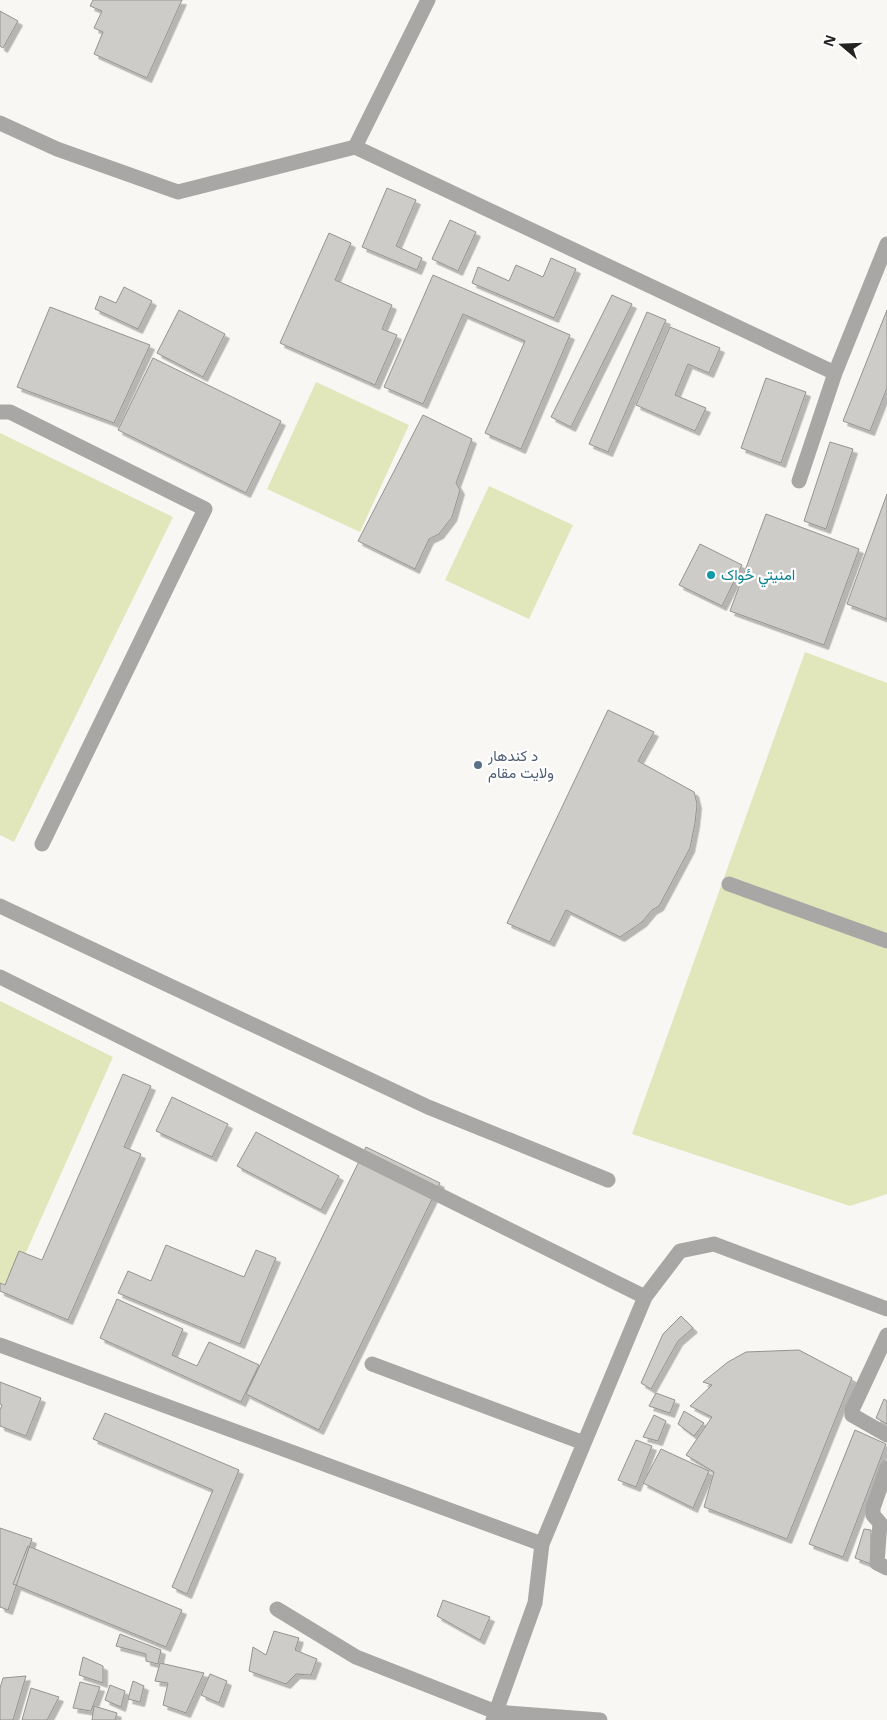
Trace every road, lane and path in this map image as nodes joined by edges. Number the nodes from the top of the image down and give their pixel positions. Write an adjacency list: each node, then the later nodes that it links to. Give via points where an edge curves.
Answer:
1 (428, 0): 3 (street)
2 (0, 123): 3 (street, via 56,149 178,192)
3 (355, 148): 5 (street)
4 (887, 244): 5 (street)
5 (835, 373): 7 (street)
6 (0, 412): 8 (street, via 10,412 204,509)
7 (799, 481)
8 (42, 844)
9 (729, 884): 11 (street)
10 (0, 906): 13 (street, via 428,1107)
11 (887, 941)
12 (0, 977): 14 (street)
13 (608, 1180)
14 (645, 1297): 15 (street, via 680,1251 714,1244); 20 (street)
15 (887, 1308)
16 (887, 1335): 19 (street, via 852,1410 852,1415)
17 (0, 1345): 22 (street)
18 (372, 1364): 20 (street)
19 (887, 1435)
20 (584, 1443): 22 (street)
21 (887, 1468): 23 (street, via 873,1515 880,1523 877,1563)
22 (542, 1544): 25 (street, via 535,1603)
23 (887, 1568)
24 (277, 1609): 25 (street, via 356,1657)
25 (495, 1716): 26 (street)
26 (600, 1720)

